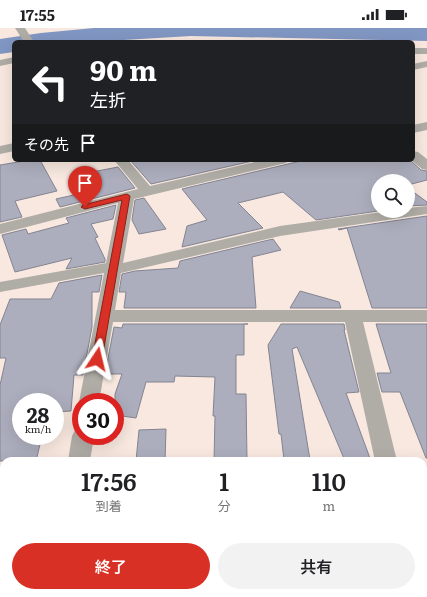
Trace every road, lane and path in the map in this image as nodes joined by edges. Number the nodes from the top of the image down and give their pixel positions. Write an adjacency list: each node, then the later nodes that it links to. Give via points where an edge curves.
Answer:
1 (20, 28): 2 (street)
2 (28, 40)
3 (415, 50): 4 (street)
4 (427, 51)
5 (12, 60): 6 (street)
6 (0, 63)
7 (427, 64): 8 (street)
8 (415, 67)
9 (427, 126): 10 (street)
10 (415, 129)
11 (12, 147): 12 (street)
12 (0, 150)
13 (415, 157): 16 (street)
14 (123, 162): 17 (street)
15 (273, 162): 17 (street)
16 (427, 166)
17 (147, 191): 18 (street)
18 (127, 196): 20 (street); 21 (street)
19 (427, 210): 21 (street, via 280,231)
20 (0, 230)
21 (114, 268): 22 (street); 23 (street)
22 (0, 287)
23 (105, 316): 24 (street); 26 (street)
24 (353, 316): 25 (street); 29 (street)
25 (427, 316)
26 (91, 393)
27 (82, 445): 28 (street)
28 (80, 457)
29 (385, 457)

